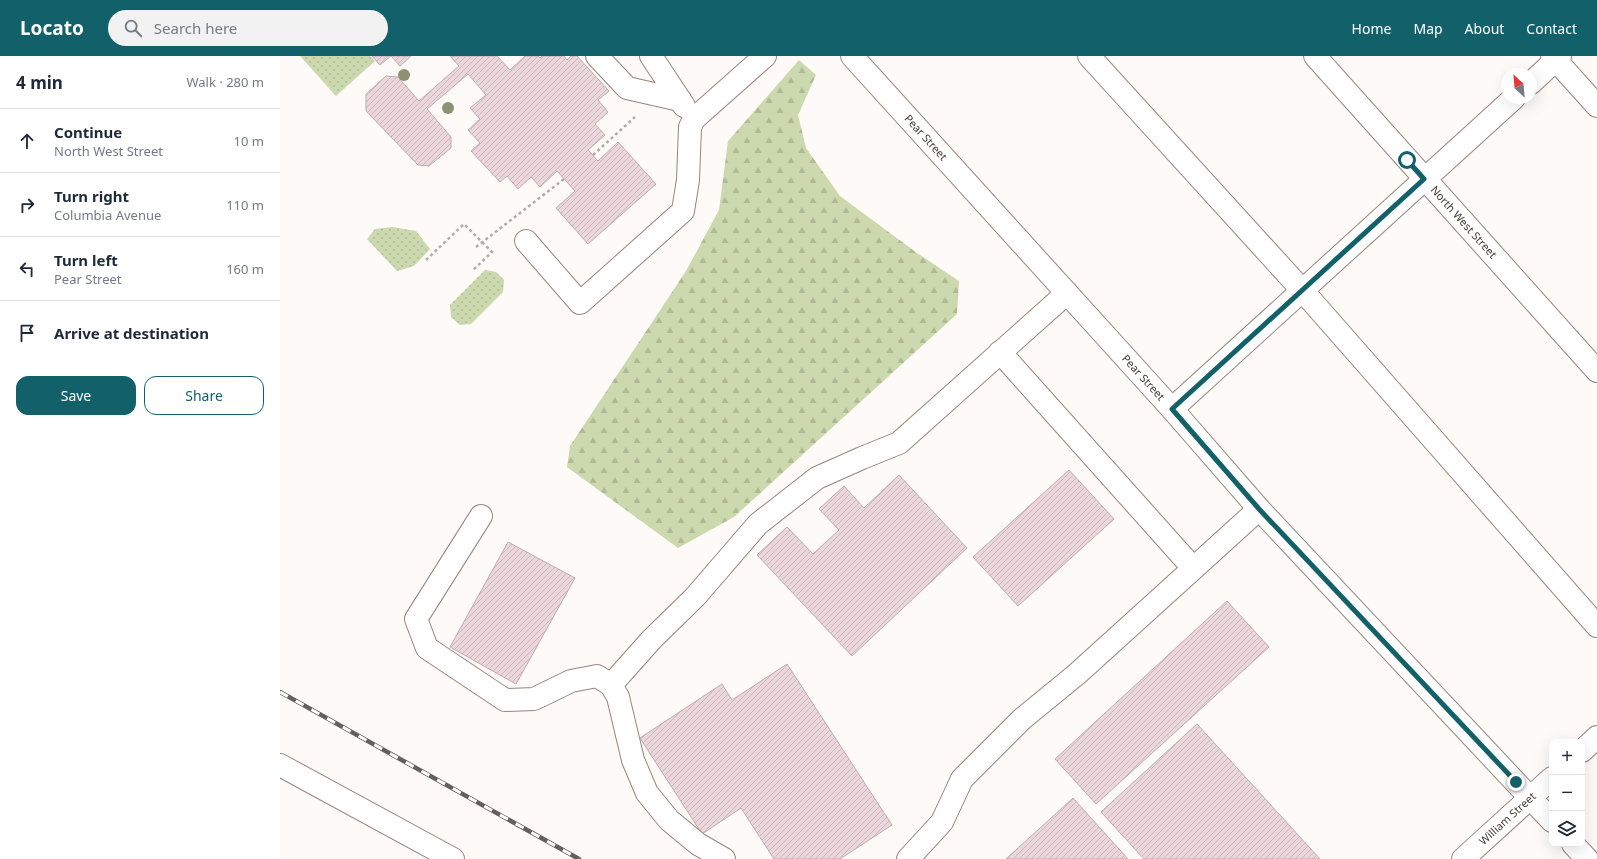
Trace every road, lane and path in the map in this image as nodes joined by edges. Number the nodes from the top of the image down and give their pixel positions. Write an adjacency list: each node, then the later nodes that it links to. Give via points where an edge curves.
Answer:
1 (597, 56): 9 (street, via 627,88)
2 (651, 56): 9 (street)
3 (765, 56): 13 (street)
4 (852, 56): 23 (street, Pear Street)
5 (1089, 56): 22 (street)
6 (1315, 56): 16 (street, North West Street)
7 (1556, 57): 8 (street); 11 (street)
8 (1537, 76)
9 (680, 100): 13 (street)
10 (1507, 104): 16 (street)
11 (1597, 106)
12 (635, 117): 14 (path)
13 (694, 119): 17 (street, via 690,127 688,180 683,211 580,303)
14 (592, 155)
15 (564, 179): 18 (path)
16 (1424, 179): 22 (street); 25 (street, North West Street)
17 (526, 241)
18 (482, 242): 19 (path); 20 (path, via 464,224); 21 (path, via 492,252)
19 (476, 247)
20 (426, 260)
21 (472, 271)
22 (1302, 290): 26 (street); 30 (street)
23 (1066, 293): 24 (street); 26 (street, Pear Street)
24 (1000, 352): 29 (street); 31 (street, via 899,443 818,478 758,524 695,597 652,639)
25 (1597, 371)
26 (1172, 409): 27 (street, Pear Street)
27 (1259, 509): 29 (street); 36 (street, Pear Street)
28 (481, 516): 31 (street, via 416,620 427,648 505,700 534,698 571,680 597,676)
29 (1194, 568): 41 (street, via 1078,674 1022,719 962,779 942,822)
30 (1597, 626)
31 (611, 685): 40 (street, via 618,697 633,760 647,793 669,820 698,844)
32 (1597, 737): 33 (street)
33 (1585, 748)
34 (280, 765): 39 (street)
35 (1549, 781): 36 (street, William Street)
36 (1530, 797): 37 (street, Pear Street); 42 (street, William Street)
37 (1549, 818)
38 (1576, 847): 43 (street)
39 (453, 859)
40 (724, 859)
41 (908, 859)
42 (1463, 859)
43 (1587, 859)

